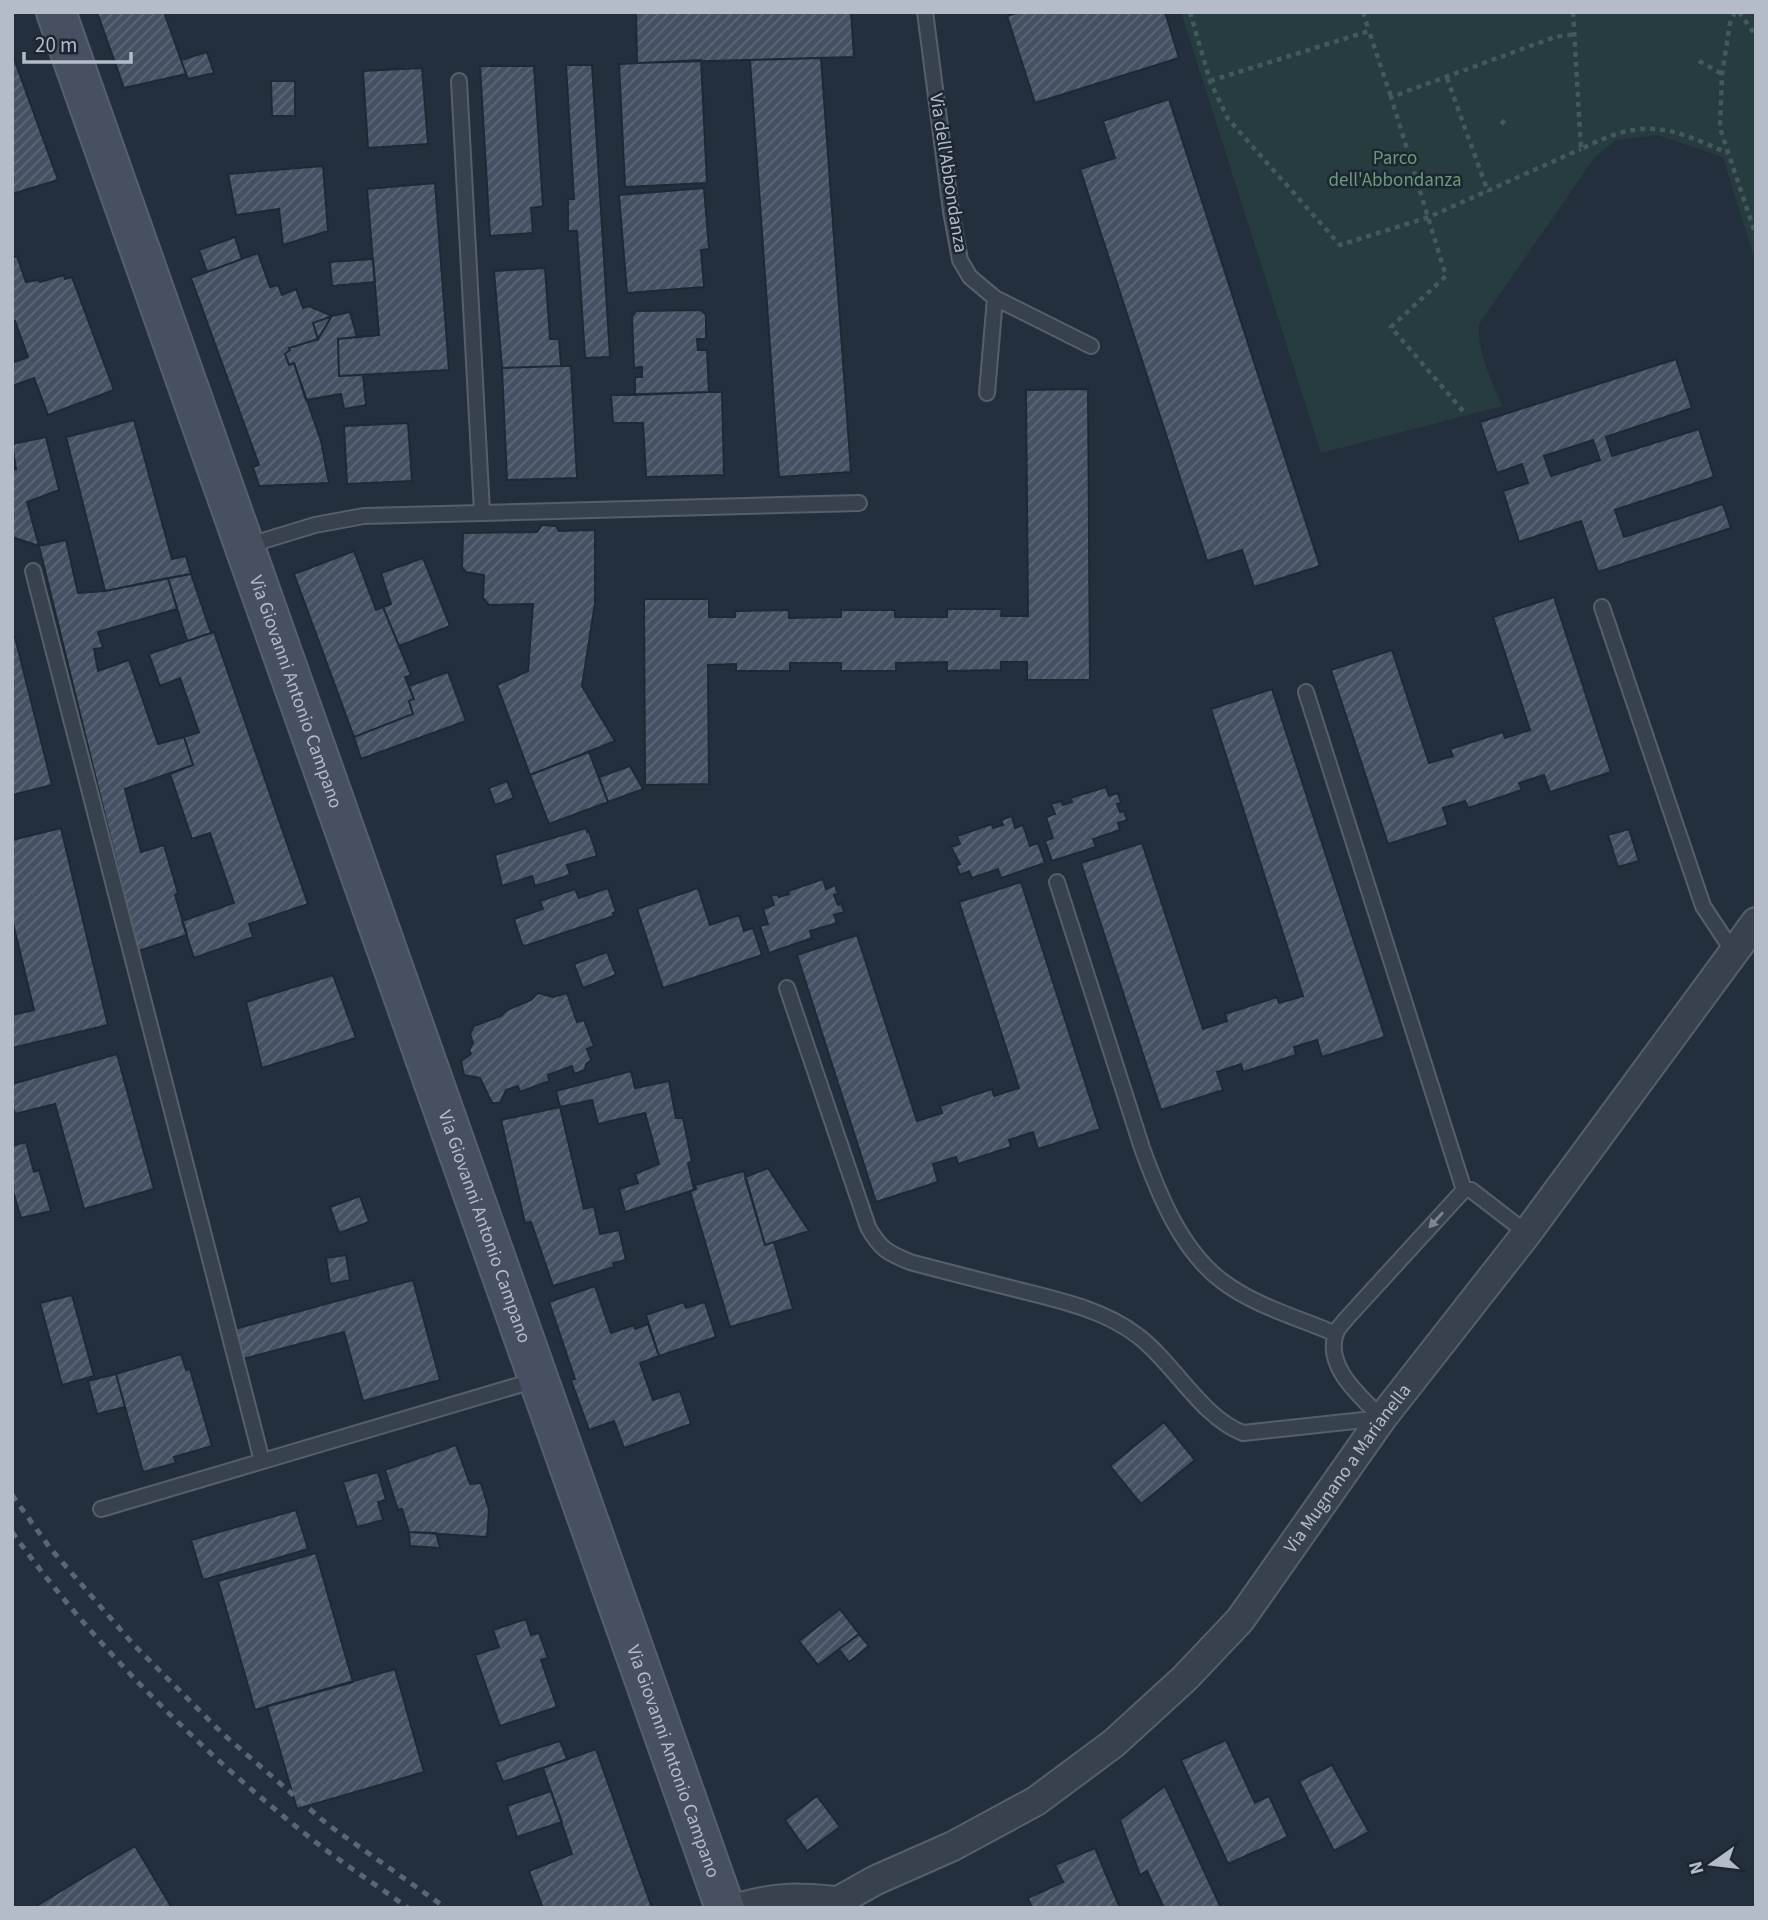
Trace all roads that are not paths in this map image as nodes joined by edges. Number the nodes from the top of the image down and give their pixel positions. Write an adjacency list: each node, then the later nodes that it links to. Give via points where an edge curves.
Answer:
1 (56, 12): 9 (main road, Via Giovanni Antonio Campano)
2 (925, 12): 4 (lane, Via dell'Abbondanza, via 960,260 970,277)
3 (458, 81): 8 (lane)
4 (995, 298): 5 (lane, Via dell'Abbondanza); 6 (lane)
5 (1091, 346)
6 (987, 393)
7 (859, 503): 8 (lane)
8 (482, 512): 9 (lane, via 364,516)
9 (246, 546): 20 (main road, Via Giovanni Antonio Campano)
10 (33, 571): 22 (lane)
11 (1602, 607): 15 (lane, via 1703,905)
12 (1306, 692): 17 (lane)
13 (1058, 882): 19 (lane, via 1142,1148 1182,1237 1223,1282)
14 (1756, 922): 15 (street, Via Mugnano a Marianella)
15 (1734, 953): 18 (street, Via Mugnano a Marianella)
16 (787, 988): 21 (lane, via 868,1227 878,1245 891,1255 1062,1301 1118,1322 1140,1337 1216,1417 1243,1433)
17 (1464, 1191): 18 (lane, via 1471,1190); 19 (lane, one-way to 19)
18 (1527, 1233): 21 (street, Via Mugnano a Marianella)
19 (1336, 1334): 21 (lane, via 1335,1355 1345,1380)
20 (538, 1380): 22 (lane); 25 (main road, Via Giovanni Antonio Campano)
21 (1382, 1418): 24 (street, Via Mugnano a Marianella, via 1240,1620 1114,1743 1036,1801)
22 (262, 1461): 23 (lane)
23 (101, 1509)
24 (831, 1905): 26 (street, Via Mugnano a Marianella, via 792,1897)
25 (725, 1908)
26 (737, 1908)

